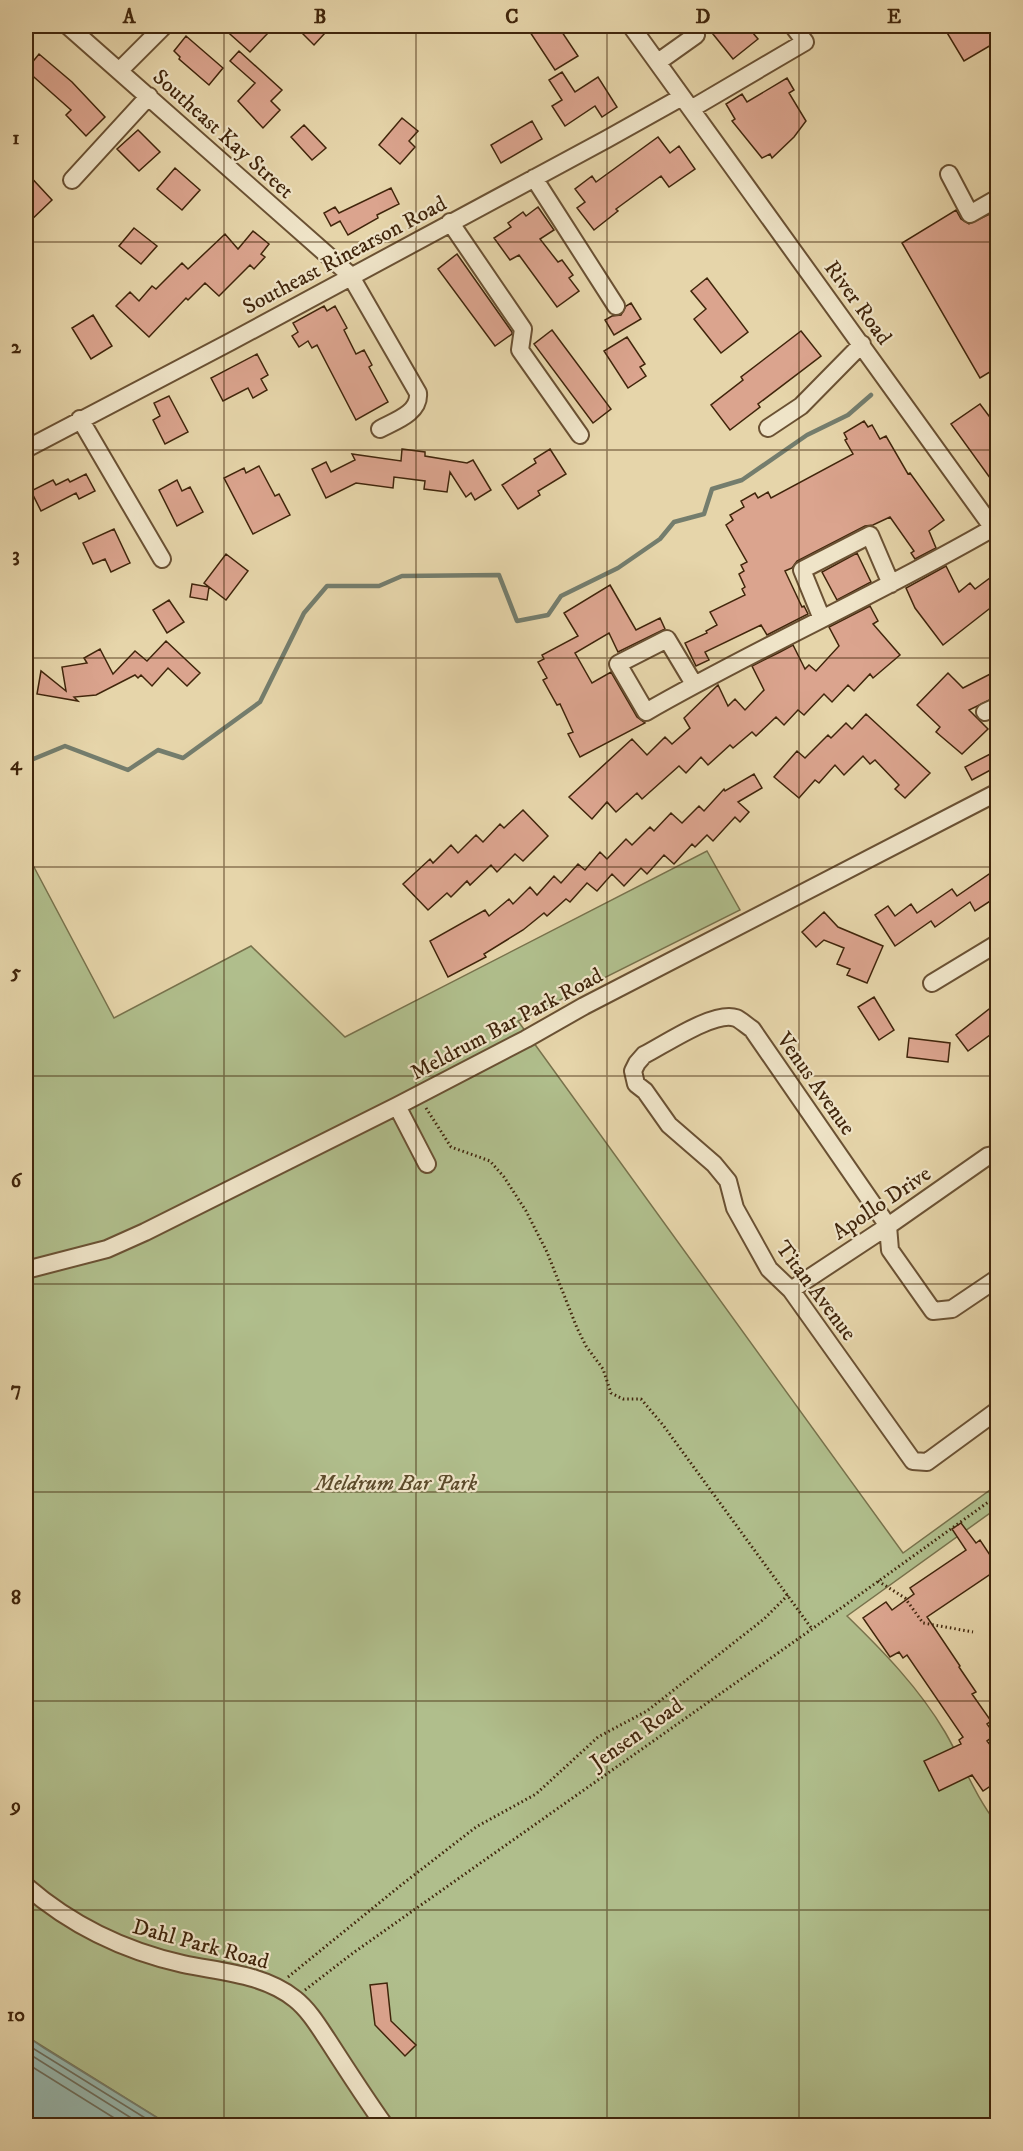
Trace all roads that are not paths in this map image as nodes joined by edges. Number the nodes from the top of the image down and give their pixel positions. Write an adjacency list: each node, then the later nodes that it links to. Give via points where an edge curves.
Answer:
1 (68, 26): 7 (street, Southeast Kay Street)
2 (164, 26): 7 (street)
3 (632, 26): 6 (street, River Road)
4 (793, 26): 9 (street, Southeast Rinearson Road, via 806,42)
5 (696, 35): 6 (street)
6 (658, 63): 9 (street, River Road)
7 (119, 70): 8 (street, Southeast Kay Street)
8 (149, 96): 12 (street); 15 (street, Southeast Kay Street)
9 (687, 103): 11 (street, Southeast Rinearson Road); 17 (street, River Road)
10 (949, 174): 13 (street, via 970,214)
11 (534, 178): 14 (street, Southeast Rinearson Road); 16 (street)
12 (72, 180)
13 (998, 198)
14 (450, 222): 15 (street, Southeast Rinearson Road); 21 (street, via 523,329 520,350)
15 (350, 275): 18 (street, Southeast Rinearson Road); 20 (street, Southeast Kay Street, via 418,393 412,410)
16 (616, 306)
17 (862, 344): 19 (street, via 801,406); 23 (street, River Road)
18 (80, 419): 22 (street, Southeast Rinearson Road); 24 (street)
19 (768, 428)
20 (380, 429)
21 (580, 435)
22 (26, 449)
23 (995, 532): 25 (street)
24 (162, 559)
25 (891, 584): 26 (street); 26 (street, via 870,535 802,570)
26 (822, 619): 27 (street)
27 (694, 684): 27 (street, via 646,712 618,664 667,639)
28 (998, 792): 32 (street, Meldrum Bar Park Road)
29 (998, 943): 30 (street)
30 (932, 983)
31 (682, 1035): 35 (street, Venus Avenue, via 723,1016 736,1018 752,1029); 38 (street, Titan Avenue, via 644,1055 633,1071 636,1084 669,1125 728,1181 735,1208 769,1269)
32 (397, 1106): 34 (street); 36 (street, Meldrum Bar Park Road, via 107,1249)
33 (998, 1154): 35 (street, Apollo Drive, via 988,1156)
34 (427, 1164)
35 (888, 1226): 37 (street, via 890,1250 933,1311 952,1309); 38 (street, Apollo Drive)
36 (26, 1270)
37 (998, 1278)
38 (791, 1290): 39 (street, Titan Avenue, via 913,1461 927,1462)
39 (998, 1410)
40 (26, 1886): 41 (street, Dahl Park Road, via 96,1934 127,1948 276,1986 306,2009)
41 (385, 2126)

